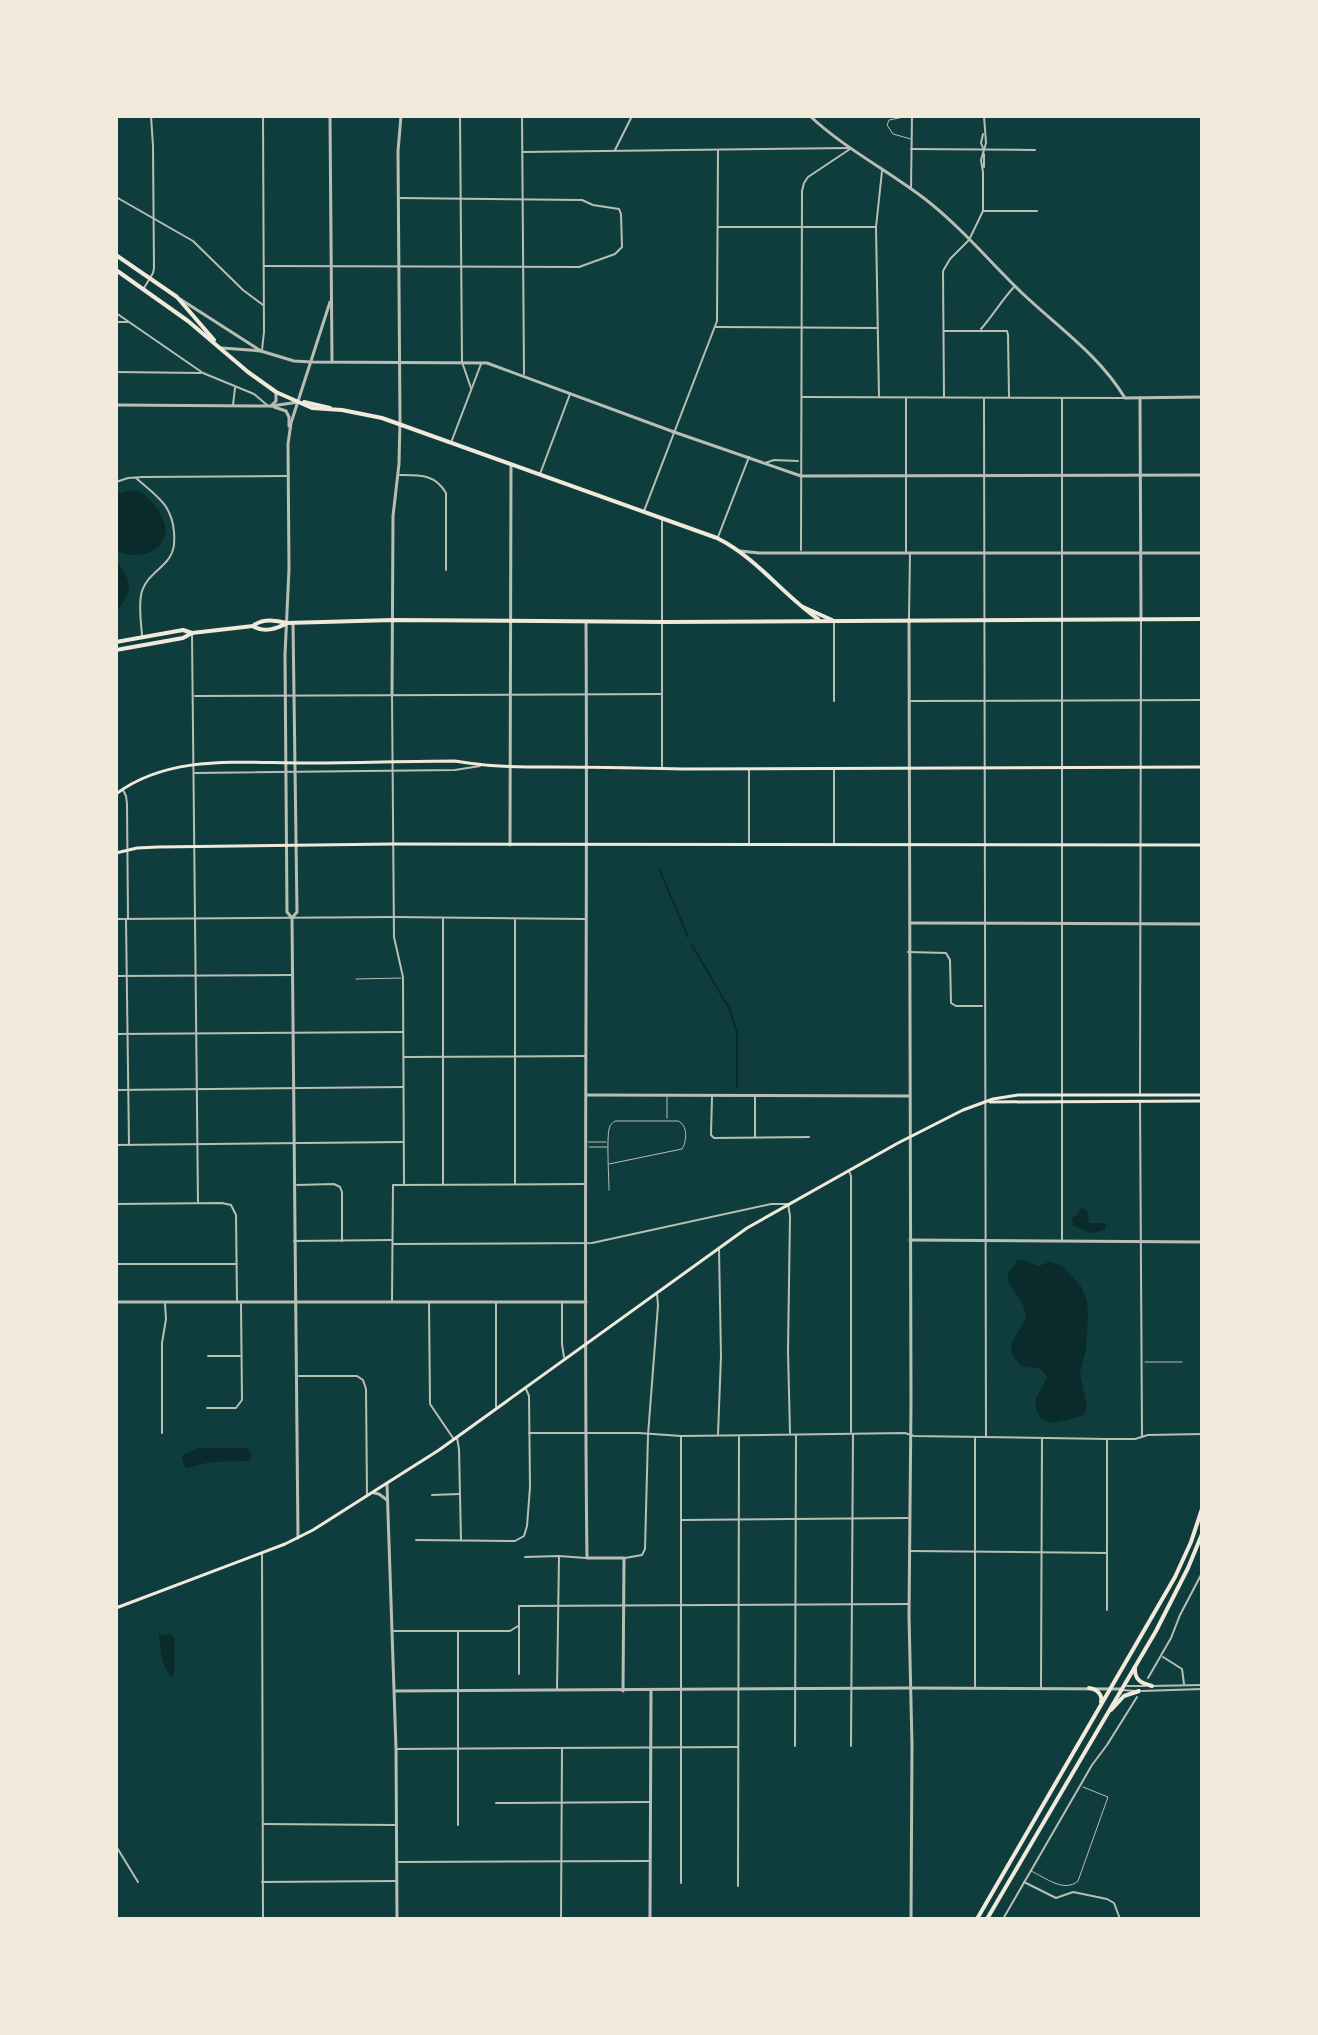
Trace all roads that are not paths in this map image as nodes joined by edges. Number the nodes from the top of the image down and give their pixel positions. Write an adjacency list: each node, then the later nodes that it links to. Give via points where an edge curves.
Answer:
1 (151, 116): 27 (street)
2 (263, 116): 33 (street)
3 (330, 116): 34 (street)
4 (401, 116): 22 (street)
5 (460, 116): 23 (street)
6 (522, 116): 18 (street)
7 (632, 116): 17 (street)
8 (810, 116): 12 (street)
9 (912, 116): 11 (street); 11 (lane, via 889,120 887,125 893,134)
10 (984, 116): 15 (street)
11 (912, 140): 13 (street)
12 (851, 148): 14 (street); 19 (street); 29 (street, via 804,183)
13 (911, 149): 15 (street); 20 (street)
14 (718, 150): 17 (street); 28 (street)
15 (984, 150): 16 (street); 25 (street)
16 (1035, 150)
17 (614, 151): 18 (street)
18 (523, 152): 24 (street)
19 (882, 169): 20 (street); 30 (street)
20 (911, 189): 31 (street)
21 (116, 197): 27 (street)
22 (398, 198): 23 (street); 35 (street)
23 (461, 198): 24 (street); 36 (street)
24 (523, 200): 37 (street); 37 (street, via 582,200 619,209 622,247 579,267)
25 (983, 211): 26 (street); 31 (street)
26 (1037, 211)
27 (154, 219): 39 (street); 44 (street, via 193,241)
28 (718, 227): 29 (street); 48 (street)
29 (802, 227): 30 (street); 49 (street)
30 (876, 227): 50 (street)
31 (969, 240): 40 (street); 52 (street, via 944,269)
32 (116, 255): 39 (main road)
33 (264, 266): 34 (street); 44 (street)
34 (331, 267): 35 (street); 43 (street)
35 (399, 267): 36 (street); 57 (street)
36 (462, 267): 37 (street); 58 (street)
37 (524, 267): 62 (street)
38 (116, 270): 41 (main road)
39 (150, 278): 41 (street); 42 (main road)
40 (1015, 286): 51 (street); 72 (street, via 1105,368)
41 (143, 289): 53 (main road)
42 (177, 297): 53 (main road); 54 (street)
43 (330, 302): 55 (street); 56 (street)
44 (264, 306): 54 (street)
45 (116, 313): 47 (street)
46 (116, 322): 47 (street)
47 (129, 322): 61 (street)
48 (716, 327): 49 (street); 83 (street)
49 (801, 327): 50 (street); 67 (street)
50 (878, 328): 69 (street)
51 (980, 330): 52 (street); 76 (street, via 1007,331)
52 (944, 331): 74 (street)
53 (220, 348): 54 (street); 65 (main road)
54 (261, 351): 55 (street)
55 (311, 362): 56 (street); 77 (street)
56 (332, 362): 57 (street)
57 (400, 362): 58 (street); 81 (street)
58 (462, 362): 59 (street); 64 (street)
59 (481, 363): 62 (street); 64 (street)
60 (116, 372): 61 (street)
61 (203, 373): 63 (street)
62 (524, 376): 66 (street)
63 (235, 387): 79 (street); 80 (street)
64 (471, 388): 84 (street)
65 (276, 392): 77 (main road); 80 (street, via 276,401)
66 (570, 394): 83 (street); 90 (street)
67 (801, 397): 69 (street); 86 (street)
68 (1202, 397): 73 (street)
69 (879, 398): 70 (street)
70 (906, 398): 74 (street); 94 (street)
71 (1062, 398): 72 (street); 76 (street); 96 (street)
72 (1125, 398): 73 (street)
73 (1140, 398): 97 (street)
74 (944, 399): 75 (street)
75 (984, 399): 76 (street); 95 (street)
76 (1009, 399)
77 (299, 402): 80 (street); 81 (main road); 82 (street)
78 (116, 405): 79 (street)
79 (233, 405): 80 (street)
80 (269, 406): 82 (street, via 286,411)
81 (400, 424): 84 (main road); 89 (street)
82 (289, 430): 92 (street)
83 (674, 432): 85 (street); 100 (street)
84 (451, 442): 88 (main road)
85 (749, 457): 87 (street); 102 (street)
86 (801, 461): 87 (street); 93 (street)
87 (764, 463): 93 (street)
88 (511, 465): 90 (main road); 120 (street)
89 (398, 474): 112 (street, via 431,477 446,493); 119 (street)
90 (539, 475): 100 (main road)
91 (1202, 475): 97 (street)
92 (288, 476): 98 (street); 126 (street)
93 (801, 476): 94 (street); 105 (street)
94 (906, 476): 95 (street); 106 (street)
95 (984, 476): 96 (street); 107 (street)
96 (1062, 476): 97 (street); 108 (street)
97 (1140, 476): 109 (street)
98 (136, 478): 99 (street); 129 (street, via 168,508 175,542 171,555 143,588)
99 (116, 482)
100 (643, 512): 101 (main road)
101 (662, 519): 102 (main road); 125 (street)
102 (717, 538): 103 (main road)
103 (740, 551): 104 (street); 111 (main road)
104 (759, 553): 105 (street); 111 (street)
105 (801, 553): 106 (street)
106 (908, 553): 107 (street); 115 (street)
107 (984, 553): 108 (street); 116 (street)
108 (1062, 553): 109 (street); 117 (street)
109 (1140, 553): 110 (street); 114 (street)
110 (1202, 553)
111 (754, 562): 113 (main road)
112 (446, 570)
113 (800, 606): 121 (main road); 122 (main road); 123 (main road)
114 (1141, 618): 117 (main road); 118 (main road); 147 (street)
115 (909, 619): 116 (main road); 123 (main road); 144 (street)
116 (984, 619): 117 (main road); 145 (street)
117 (1062, 619): 146 (street)
118 (1202, 619)
119 (393, 620): 120 (main road); 127 (main road); 135 (street)
120 (510, 621): 124 (main road); 136 (street)
121 (797, 621): 122 (main road); 125 (main road)
122 (819, 621): 123 (main road)
123 (834, 621): 143 (street)
124 (586, 622): 125 (main road); 137 (street)
125 (662, 622): 138 (street)
126 (287, 623): 127 (main road); 128 (main road, via 258,621 253,626); 133 (street)
127 (293, 623): 134 (street)
128 (192, 633): 129 (main road); 131 (main road); 141 (street)
129 (142, 637): 130 (main road); 131 (main road)
130 (116, 642)
131 (142, 645): 132 (main road)
132 (116, 650)
133 (285, 655): 134 (street); 139 (street)
134 (293, 655): 140 (street)
135 (392, 694): 136 (street); 140 (street); 148 (street)
136 (510, 694): 137 (street); 153 (street)
137 (586, 694): 138 (street); 158 (street)
138 (662, 694): 159 (street)
139 (285, 695): 140 (street); 141 (street); 149 (street)
140 (295, 695): 150 (street)
141 (193, 696): 151 (street)
142 (1202, 700): 147 (street)
143 (834, 701)
144 (908, 701): 145 (street); 162 (street)
145 (984, 701): 146 (street); 154 (street)
146 (1063, 701): 147 (street); 155 (street)
147 (1140, 701): 156 (street)
148 (393, 762): 150 (main road); 152 (main road); 163 (street)
149 (287, 763): 150 (main road); 151 (main road); 164 (street)
150 (296, 763): 165 (street)
151 (194, 764): 166 (street); 167 (main road, via 151,774)
152 (480, 766): 153 (main road); 163 (street)
153 (510, 767): 158 (main road); 173 (street)
154 (984, 767): 155 (main road); 162 (main road); 178 (street)
155 (1062, 767): 156 (main road); 179 (street)
156 (1140, 767): 157 (main road); 180 (street)
157 (1202, 767)
158 (586, 768): 159 (main road); 174 (street)
159 (662, 768): 160 (main road)
160 (749, 768): 161 (main road); 175 (street)
161 (834, 768): 162 (main road); 176 (street)
162 (908, 768): 177 (street)
163 (393, 771): 165 (street); 171 (street)
164 (287, 772): 165 (street); 166 (street); 169 (street)
165 (296, 772): 170 (street)
166 (194, 773): 182 (street)
167 (122, 789): 168 (main road); 184 (street)
168 (116, 794)
169 (287, 816): 170 (street); 183 (street)
170 (296, 816): 172 (street)
171 (394, 844): 172 (main road); 173 (main road); 186 (street)
172 (296, 845): 183 (main road); 188 (street, via 297,912)
173 (510, 845): 174 (main road)
174 (586, 845): 175 (main road); 193 (street)
175 (749, 845): 176 (main road)
176 (834, 845): 177 (main road)
177 (908, 845): 178 (main road); 194 (street)
178 (985, 845): 179 (main road); 195 (street)
179 (1062, 845): 180 (main road); 196 (street)
180 (1140, 845): 181 (main road); 197 (street)
181 (1202, 845)
182 (195, 846): 183 (main road); 184 (main road); 187 (street)
183 (287, 846): 188 (street, via 287,912)
184 (127, 850): 185 (main road); 192 (street)
185 (116, 853)
186 (394, 917): 188 (street); 189 (street); 204 (street)
187 (195, 918): 188 (street); 192 (street); 203 (street)
188 (292, 918): 200 (street)
189 (443, 918): 190 (street); 214 (street)
190 (515, 918): 193 (street); 215 (street)
191 (116, 919): 192 (street)
192 (127, 919): 202 (street)
193 (587, 919): 212 (street)
194 (908, 923): 195 (street); 199 (street)
195 (985, 923): 196 (street); 206 (street)
196 (1062, 923): 197 (street); 224 (street)
197 (1140, 923): 198 (street); 225 (street)
198 (1202, 924)
199 (908, 952): 206 (street, via 946,953 952,1004); 228 (street)
200 (292, 975): 203 (street); 208 (street)
201 (116, 976): 202 (street)
202 (127, 976): 203 (street); 210 (street)
203 (195, 976): 211 (street)
204 (403, 977): 205 (lane); 207 (street)
205 (356, 979)
206 (985, 1006): 230 (street)
207 (404, 1032): 208 (street); 213 (street)
208 (293, 1033): 211 (street); 217 (street)
209 (116, 1034): 210 (street)
210 (128, 1034): 211 (street); 220 (street)
211 (196, 1034): 218 (street)
212 (587, 1056): 215 (street); 221 (street)
213 (404, 1057): 214 (street); 216 (street)
214 (443, 1057): 215 (street); 247 (street)
215 (515, 1057): 248 (street)
216 (404, 1087): 217 (street); 237 (street)
217 (293, 1088): 218 (street); 239 (street)
218 (197, 1089): 220 (street); 240 (street)
219 (116, 1090): 220 (street)
220 (128, 1090): 243 (street)
221 (587, 1095): 222 (street); 241 (street)
222 (667, 1095): 223 (street); 233 (lane)
223 (712, 1095): 227 (street); 236 (street, via 713,1138)
224 (1062, 1095): 225 (main road); 230 (main road); 231 (street)
225 (1140, 1095): 226 (main road); 232 (street)
226 (1202, 1095)
227 (755, 1096): 228 (street); 236 (street)
228 (909, 1096): 235 (street)
229 (1202, 1101): 232 (main road)
230 (985, 1102): 231 (main road); 235 (main road); 259 (street)
231 (1062, 1102): 232 (main road); 261 (street)
232 (1140, 1102): 262 (street)
233 (667, 1121): 238 (lane, via 615,1121 609,1127); 245 (lane, via 685,1126 682,1149)
234 (809, 1137): 236 (street)
235 (909, 1137): 246 (main road); 256 (street)
236 (755, 1138)
237 (404, 1142): 239 (street); 250 (street)
238 (609, 1142): 241 (lane); 244 (lane)
239 (293, 1143): 240 (street); 251 (street)
240 (197, 1144): 243 (street); 253 (street)
241 (586, 1144): 244 (lane); 249 (street)
242 (116, 1145): 243 (street)
243 (129, 1145)
244 (609, 1147): 245 (lane)
245 (609, 1164): 252 (lane)
246 (848, 1170): 255 (main road); 291 (street)
247 (443, 1184): 248 (street); 250 (street)
248 (515, 1184): 249 (street)
249 (585, 1184): 264 (street)
250 (404, 1185): 260 (street, via 393,1185)
251 (294, 1186): 257 (street); 258 (street, via 338,1185)
252 (609, 1190)
253 (198, 1203): 254 (street); 267 (street, via 233,1207)
254 (116, 1204)
255 (788, 1204): 264 (street); 265 (main road); 293 (street)
256 (910, 1240): 259 (street); 297 (street)
257 (294, 1241): 258 (street); 272 (street)
258 (342, 1241): 260 (street)
259 (985, 1241): 261 (street); 302 (street)
260 (393, 1242): 264 (street); 273 (street)
261 (1062, 1242): 262 (street)
262 (1141, 1242): 263 (street); 282 (street)
263 (1202, 1242)
264 (585, 1244): 277 (street)
265 (719, 1248): 268 (main road); 299 (street)
266 (116, 1264): 267 (street)
267 (236, 1264): 271 (street)
268 (657, 1294): 278 (main road); 295 (street)
269 (116, 1302): 270 (street)
270 (165, 1302): 271 (street); 288 (street)
271 (239, 1302): 272 (street); 280 (street)
272 (295, 1302): 273 (street); 284 (street)
273 (392, 1302): 274 (street)
274 (429, 1302): 275 (street); 304 (street, via 430,1404)
275 (496, 1302): 276 (street); 287 (street)
276 (562, 1302): 277 (street); 281 (street)
277 (586, 1302): 278 (street)
278 (586, 1345): 281 (main road); 292 (street)
279 (208, 1356): 280 (street)
280 (241, 1356): 286 (street, via 241,1403 236,1408)
281 (566, 1359): 285 (main road)
282 (1141, 1361): 283 (lane); 300 (street)
283 (1182, 1362)
284 (296, 1376): 310 (street, via 363,1380); 319 (street)
285 (526, 1388): 287 (main road); 289 (street)
286 (207, 1408)
287 (496, 1409): 304 (main road)
288 (162, 1433)
289 (529, 1433): 292 (street); 321 (street, via 524,1536 515,1541)
290 (796, 1433): 291 (street); 293 (street); 314 (street)
291 (852, 1433): 297 (street); 315 (street)
292 (586, 1434): 295 (street); 329 (street)
293 (790, 1434): 296 (street)
294 (1202, 1434): 300 (street)
295 (648, 1435): 298 (street); 330 (street, via 645,1549 642,1555)
296 (739, 1435): 299 (street); 317 (street)
297 (910, 1435): 301 (street); 313 (street)
298 (681, 1436): 299 (street); 316 (street)
299 (718, 1436)
300 (1142, 1436): 305 (street)
301 (975, 1437): 302 (street); 324 (street)
302 (986, 1437): 303 (street)
303 (1042, 1437): 305 (street); 325 (street)
304 (455, 1438): 306 (main road); 308 (street)
305 (1107, 1439): 326 (street)
306 (387, 1484): 307 (main road); 311 (street)
307 (372, 1493): 310 (main road); 311 (street)
308 (460, 1494): 309 (street); 321 (street)
309 (432, 1495)
310 (367, 1496): 319 (main road)
311 (387, 1500): 342 (street)
312 (1202, 1509): 355 (main road, via 1175,1577)
313 (909, 1518): 315 (street); 322 (street)
314 (796, 1519): 315 (street); 317 (street); 337 (street)
315 (853, 1519): 332 (street)
316 (681, 1520): 317 (street); 335 (street)
317 (739, 1520): 336 (street)
318 (1202, 1534): 345 (main road, via 1182,1582)
319 (298, 1538): 323 (main road)
320 (416, 1540): 321 (street)
321 (461, 1541)
322 (909, 1551): 324 (street); 333 (street)
323 (262, 1552): 339 (main road); 381 (street)
324 (975, 1552): 325 (street); 352 (street)
325 (1042, 1552): 326 (street); 353 (street)
326 (1107, 1553): 340 (street)
327 (559, 1556): 328 (street); 329 (street); 338 (street)
328 (525, 1557)
329 (587, 1558): 330 (street)
330 (624, 1558): 334 (street)
331 (1202, 1573): 344 (street)
332 (852, 1604): 333 (street); 337 (street); 357 (street)
333 (909, 1604): 351 (street)
334 (624, 1605): 335 (street); 338 (street); 363 (street)
335 (681, 1605): 336 (street); 365 (street)
336 (739, 1605): 337 (street); 358 (street)
337 (796, 1605): 359 (street)
338 (557, 1606): 341 (street, via 519,1606); 362 (street)
339 (116, 1608)
340 (1107, 1610)
341 (519, 1625): 343 (street, via 510,1631); 346 (street)
342 (393, 1631): 343 (street); 360 (street)
343 (458, 1631): 361 (street)
344 (1161, 1656): 347 (street); 348 (street, via 1182,1669)
345 (1135, 1665): 349 (main road, via 1137,1678); 356 (main road)
346 (519, 1674)
347 (1148, 1678)
348 (1184, 1685): 349 (street); 350 (street)
349 (1152, 1686): 356 (street)
350 (1202, 1687): 366 (street)
351 (909, 1688): 352 (street); 357 (street); 399 (street)
352 (975, 1688): 353 (street)
353 (1041, 1688): 354 (street)
354 (1089, 1688): 355 (street); 367 (main road, via 1101,1696)
355 (1111, 1688): 356 (street); 367 (main road)
356 (1122, 1688): 366 (street); 368 (main road)
357 (852, 1689): 359 (street); 370 (street)
358 (738, 1690): 359 (street); 365 (street); 372 (street)
359 (795, 1690): 369 (street)
360 (395, 1691): 361 (street); 376 (street)
361 (458, 1691): 362 (street); 373 (street)
362 (557, 1691): 363 (street)
363 (623, 1691): 364 (street)
364 (651, 1691): 365 (street); 375 (street)
365 (680, 1691): 371 (street)
366 (1138, 1694): 368 (main road, via 1124,1696); 377 (street)
367 (1100, 1707): 400 (main road)
368 (1106, 1714): 401 (main road)
369 (795, 1746)
370 (851, 1746)
371 (680, 1747): 372 (street); 375 (street); 393 (street)
372 (738, 1747): 394 (street)
373 (458, 1748): 374 (street); 376 (street); 383 (street)
374 (562, 1748): 375 (street); 380 (street)
375 (651, 1748): 378 (street)
376 (396, 1749): 382 (street)
377 (1080, 1785): 388 (street); 388 (lane, via 1108,1797 1077,1884 1064,1887)
378 (650, 1802): 380 (street); 386 (street)
379 (496, 1803): 380 (street)
380 (562, 1803): 385 (street)
381 (263, 1824): 382 (street); 391 (street)
382 (396, 1825): 387 (street)
383 (458, 1825)
384 (116, 1846): 390 (street)
385 (562, 1861): 386 (street); 387 (street); 397 (street)
386 (650, 1861): 398 (street)
387 (397, 1862): 389 (street)
388 (1031, 1871): 392 (street)
389 (397, 1881): 391 (street); 396 (street)
390 (138, 1882)
391 (262, 1882): 395 (street)
392 (1024, 1882): 402 (street); 403 (street, via 1056,1898 1073,1892 1108,1900)
393 (681, 1883)
394 (738, 1886)
395 (263, 1919)
396 (397, 1919)
397 (561, 1919)
398 (650, 1919)
399 (911, 1919)
400 (977, 1919)
401 (987, 1919)
402 (1003, 1919)
403 (1120, 1919)

